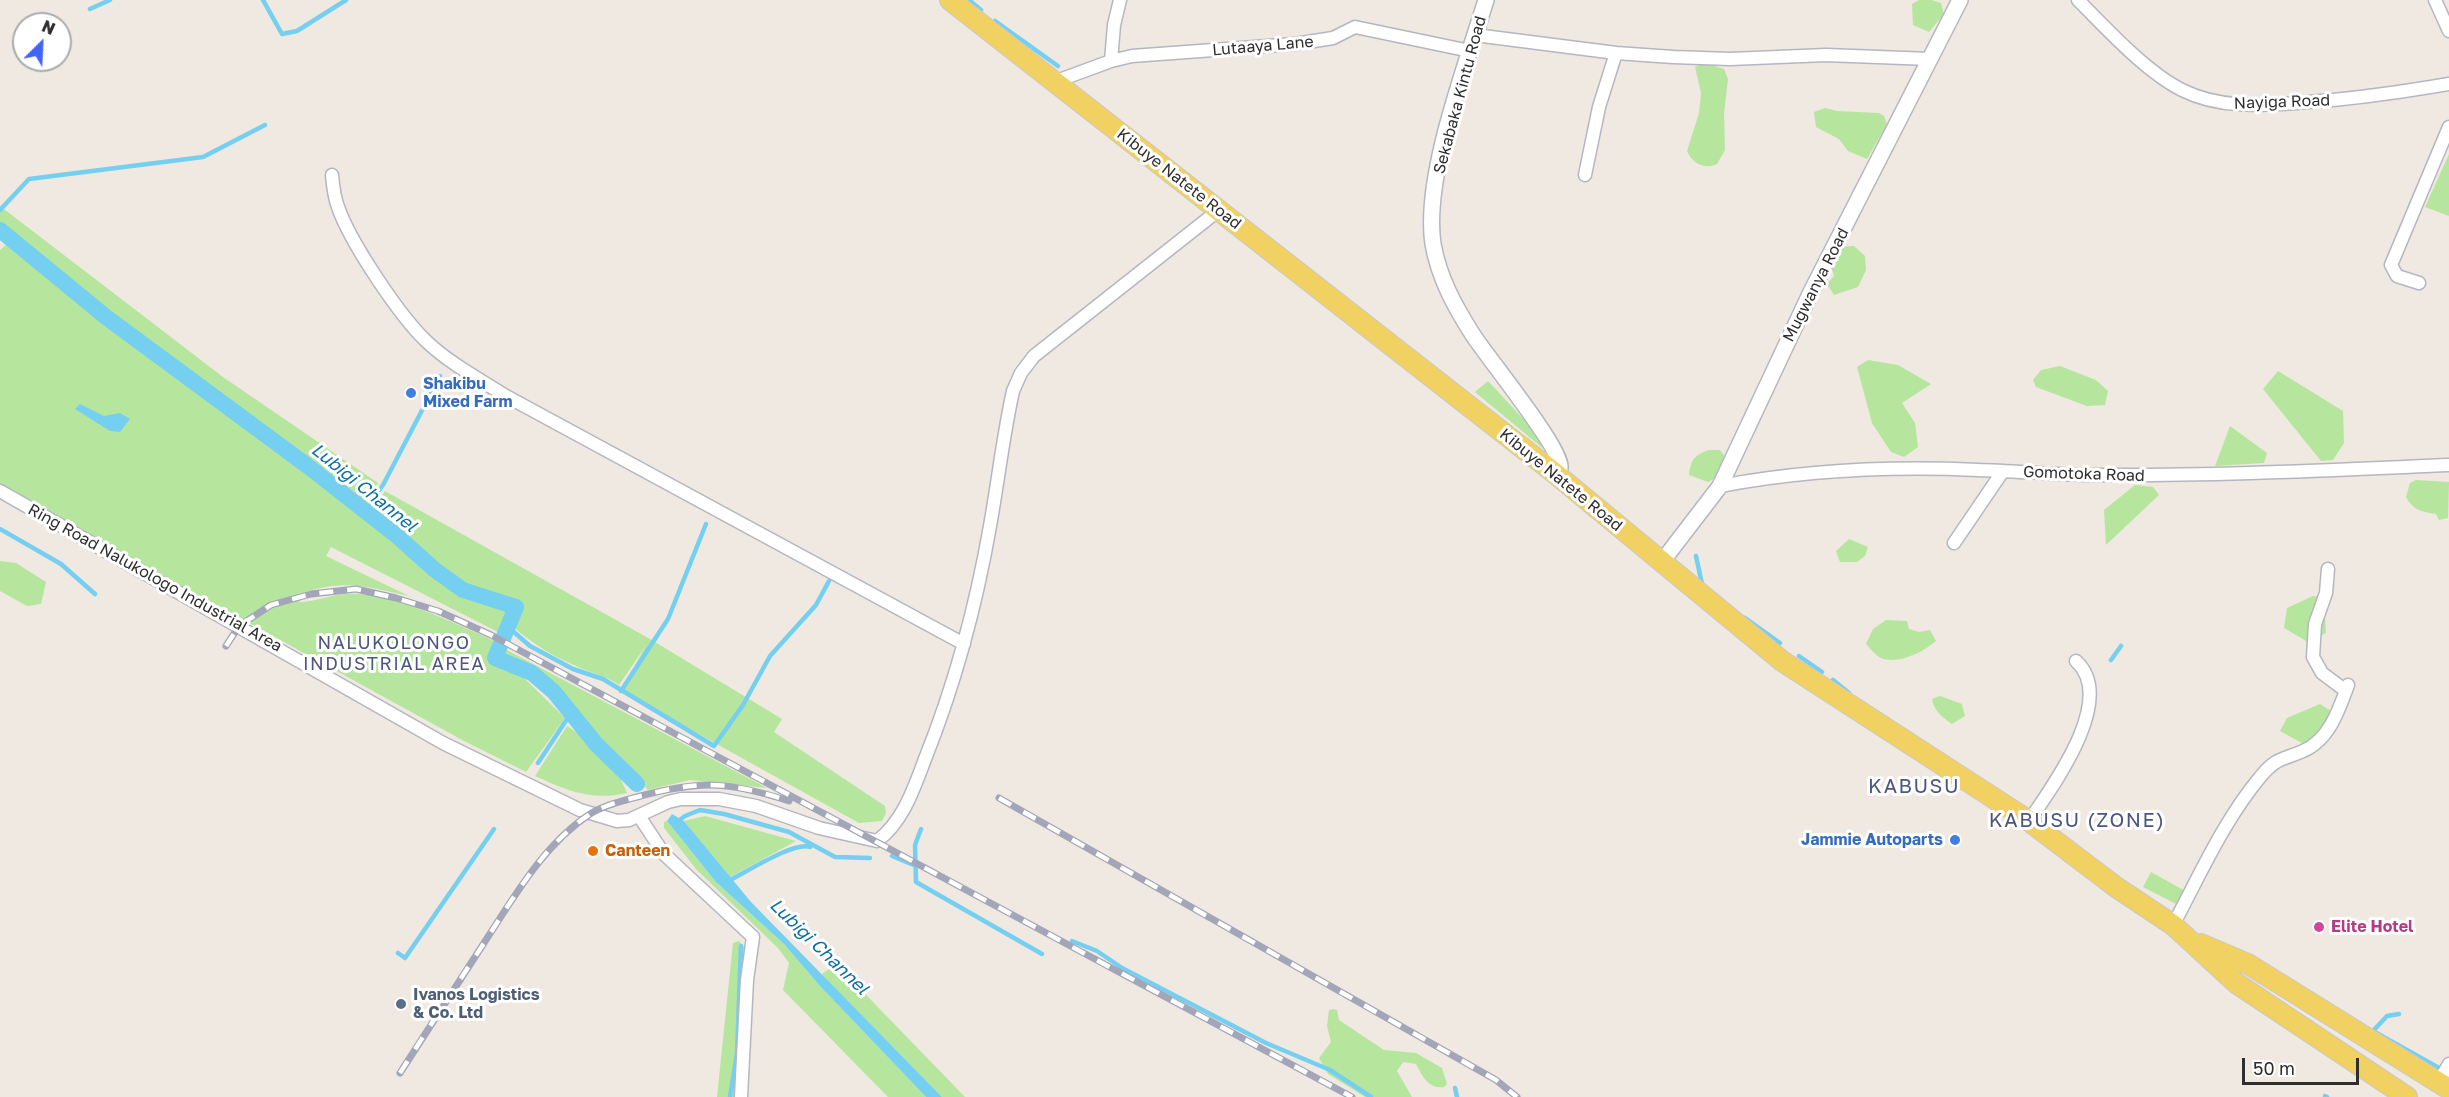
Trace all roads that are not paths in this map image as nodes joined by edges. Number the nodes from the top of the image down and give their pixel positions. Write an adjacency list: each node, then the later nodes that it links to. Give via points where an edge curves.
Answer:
1 (950, 0): 13 (main road, Kibuye Natete Road)
2 (1120, 0): 12 (street)
3 (1486, 0): 8 (street, Sekabaka Kintu Road)
4 (1960, 0): 11 (street, Mugwanya Road)
5 (2078, 0): 14 (street, Nayiga Road, via 2157,74 2183,90 2219,103 2254,106 2349,99)
6 (2435, 0): 7 (street)
7 (2449, 31)
8 (1475, 35): 9 (street, Sekabaka Kintu Road); 10 (street)
9 (1470, 51): 12 (street, Lutaaya Lane, via 1355,27 1333,38 1295,44 1132,56); 21 (street, Sekabaka Kintu Road, via 1439,168 1432,208 1433,242 1440,274 1473,334 1539,424 1559,459 1560,468)
10 (1616, 53): 11 (street, via 1730,59); 17 (street, via 1599,107)
11 (1930, 59): 23 (street, Mugwanya Road, via 1811,292)
12 (1111, 61): 13 (street, Lutaaya Lane)
13 (1054, 82): 18 (main road, Kibuye Natete Road)
14 (2449, 84)
15 (2449, 127): 19 (street, via 2391,265 2397,276)
16 (332, 175): 28 (street, via 338,208 363,255 406,318 444,356 506,396)
17 (1585, 175)
18 (1218, 210): 21 (main road, Kibuye Natete Road); 28 (street, Ring Road Nalukologo Industrial Area, via 1034,356 1021,373 1013,391)
19 (2419, 283)
20 (2449, 465): 22 (street, Gomotoka Road, via 2196,476)
21 (1552, 471): 26 (main road, Kibuye Natete Road)
22 (2003, 471): 23 (street, Gomotoka Road, via 1858,470); 25 (street)
23 (1720, 486): 26 (street, Mugwanya Road)
24 (0, 491): 30 (street, Ring Road Nalukologo Industrial Area, via 443,743 580,810 617,821)
25 (1954, 543)
26 (1661, 562): 31 (main road, Kibuye Natete Road, via 1782,661)
27 (2328, 569): 32 (street, via 2326,593 2315,624 2313,657 2322,673 2347,688 2335,717 2319,740 2302,751 2279,758 2260,777 2214,847)
28 (964, 644): 30 (street, Ring Road Nalukologo Industrial Area, via 948,700 917,779 895,823 877,841 719,799 681,799)
29 (2076, 661): 31 (street, via 2085,670 2089,683 2084,724 2064,770)
30 (639, 816): 36 (street, via 664,854 753,937)
31 (2029, 821): 32 (main road, Kibuye Natete Road)
32 (2180, 932): 34 (main road, Kibuye Natete Road, via 2248,964); 35 (main road, Kibuye Natete Road, via 2236,983)
33 (2449, 1064): 34 (street)
34 (2445, 1086)
35 (2390, 1092): 37 (main road, Kibuye Natete Road)
36 (741, 1097)
37 (2407, 1097)

